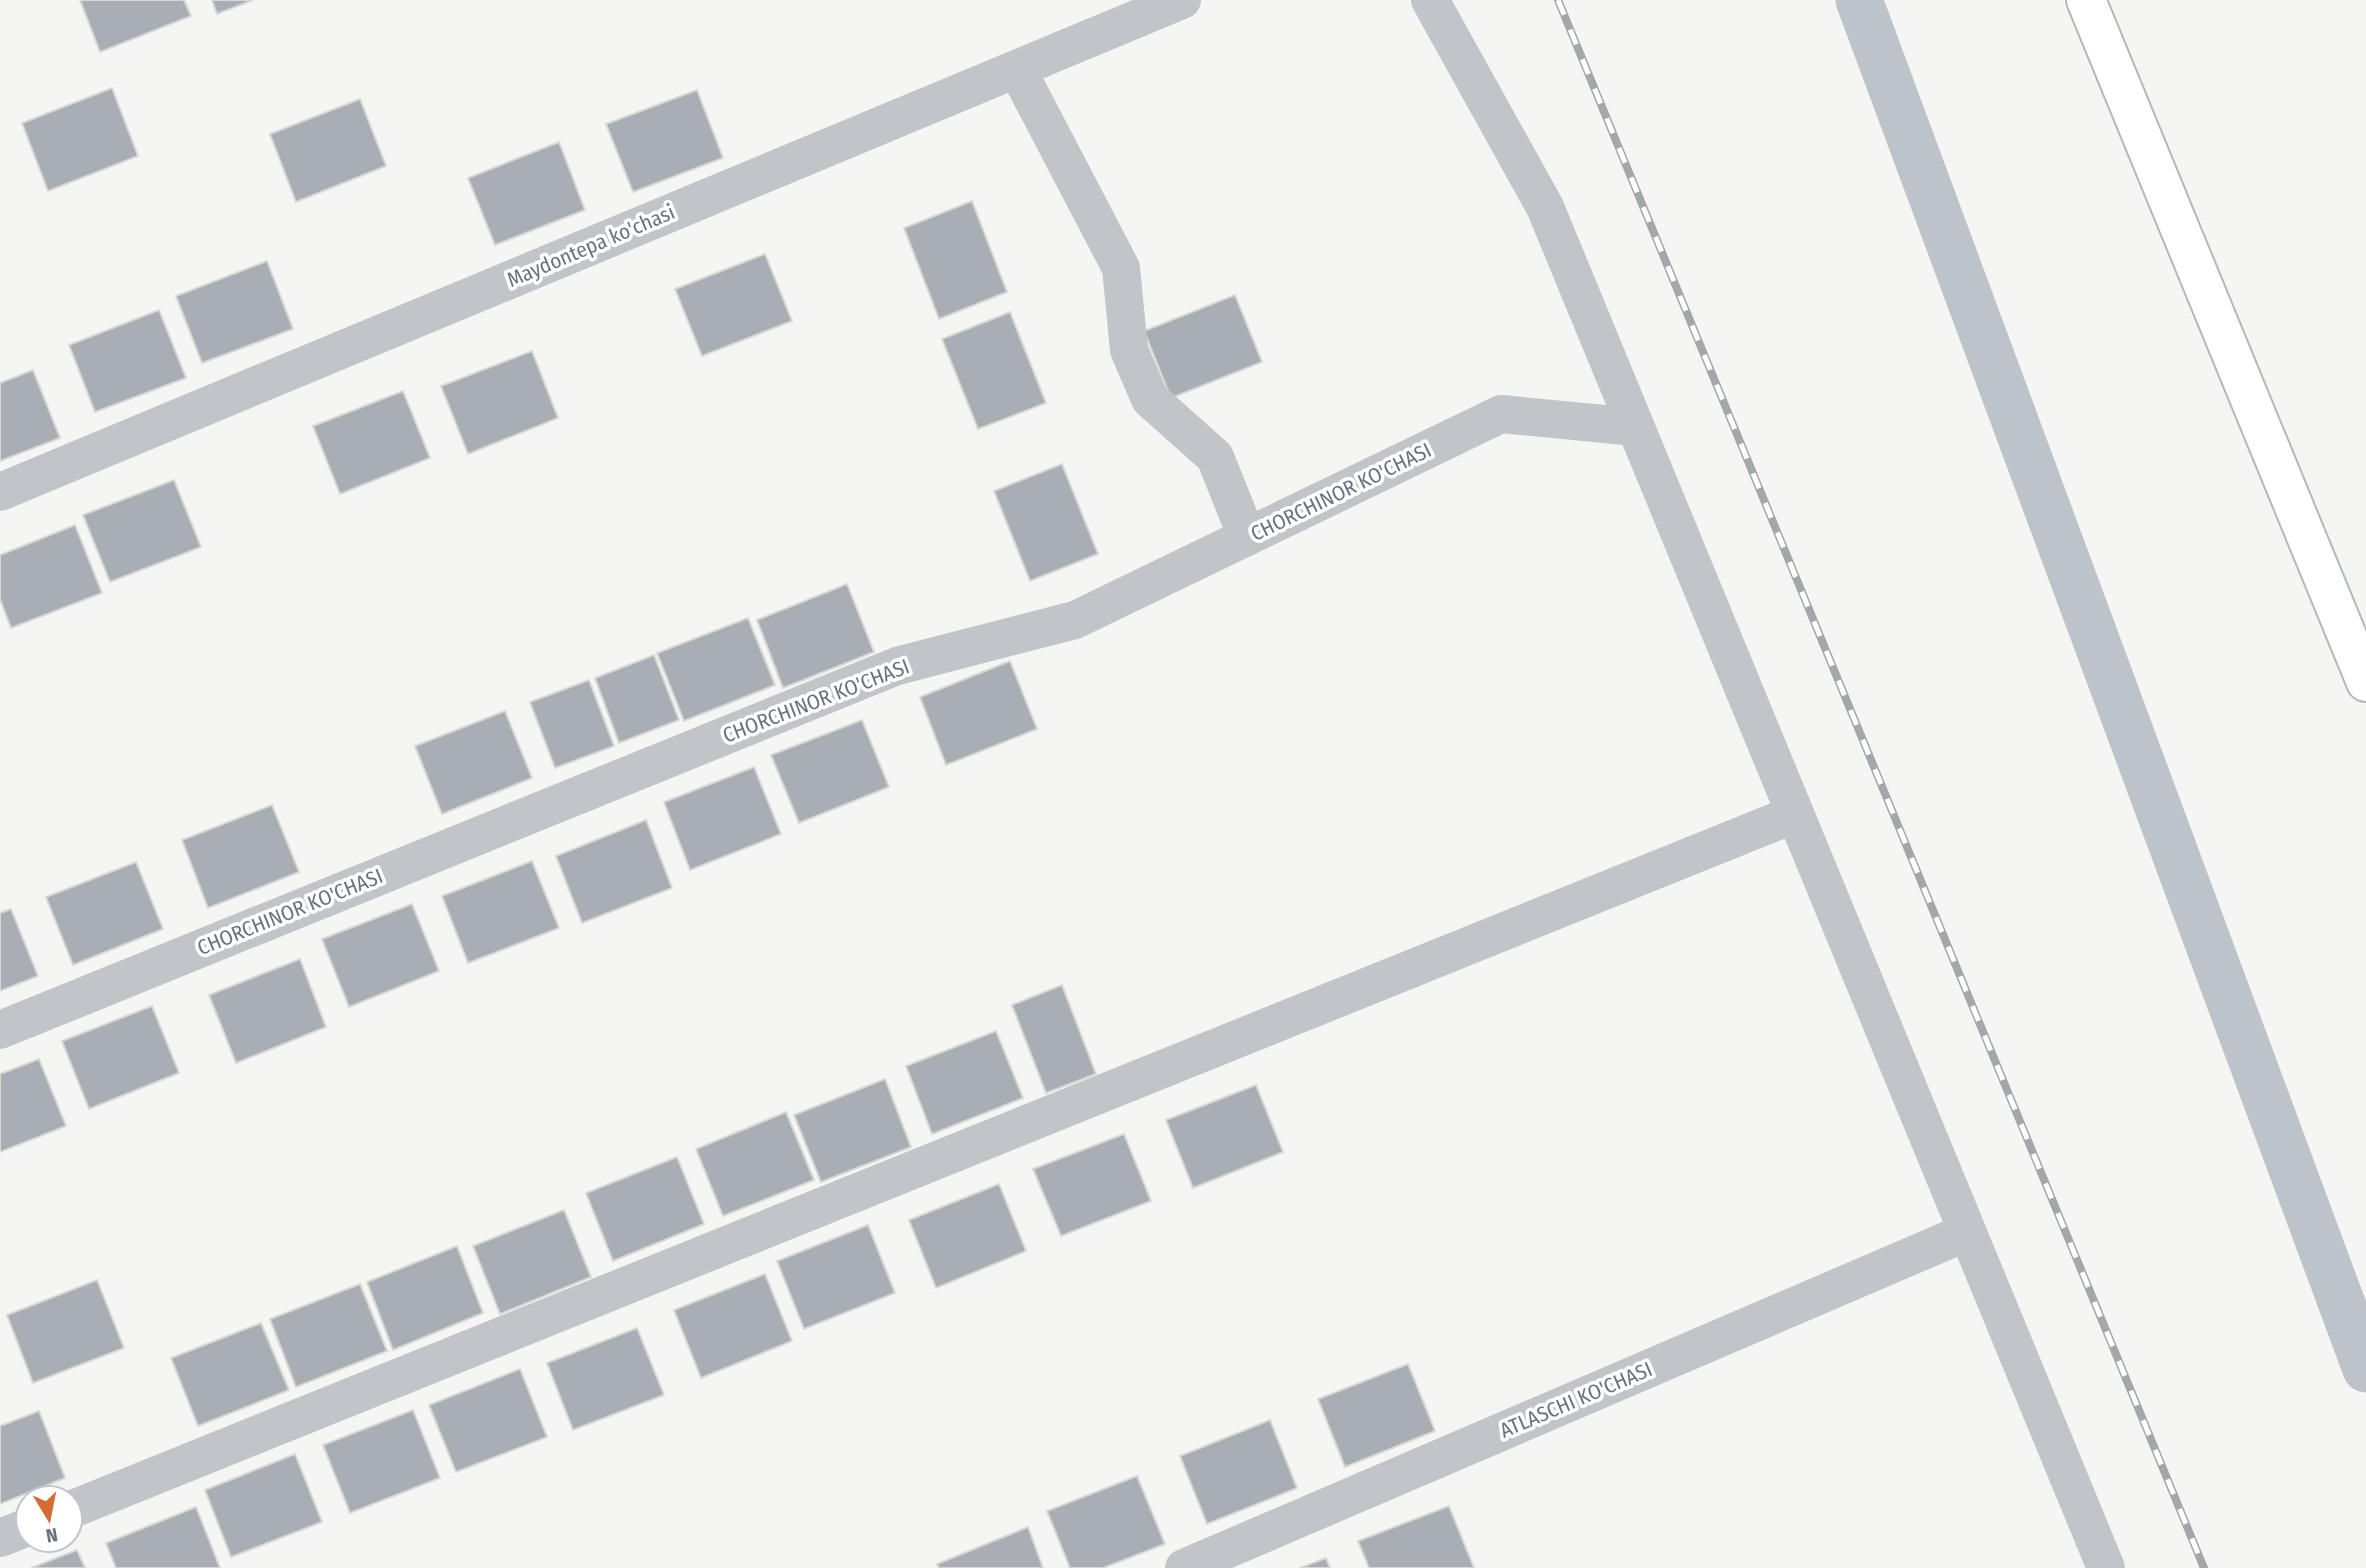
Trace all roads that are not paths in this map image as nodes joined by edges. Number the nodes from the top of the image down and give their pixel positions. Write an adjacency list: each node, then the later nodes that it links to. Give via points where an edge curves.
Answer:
1 (1182, 0): 4 (street, Maydontepa ko'chasi)
2 (1430, 0): 5 (street, via 1545,207)
3 (2085, 0): 8 (main road)
4 (1017, 69): 6 (street, Maydontepa ko'chasi); 7 (street, via 1121,268 1129,351 1150,399 1215,457)
5 (1636, 427): 7 (street, CHORCHINOR KO'CHASI, via 1501,414); 9 (street)
6 (0, 492)
7 (1247, 537): 10 (street, CHORCHINOR KO'CHASI, via 1075,620 897,666)
8 (2366, 682)
9 (1795, 814): 11 (street); 12 (street)
10 (0, 1030)
11 (1967, 1231): 13 (street, ATLASCHI KO'CHASI); 14 (street)
12 (84, 1504)
13 (1184, 1568)
14 (2106, 1568)

